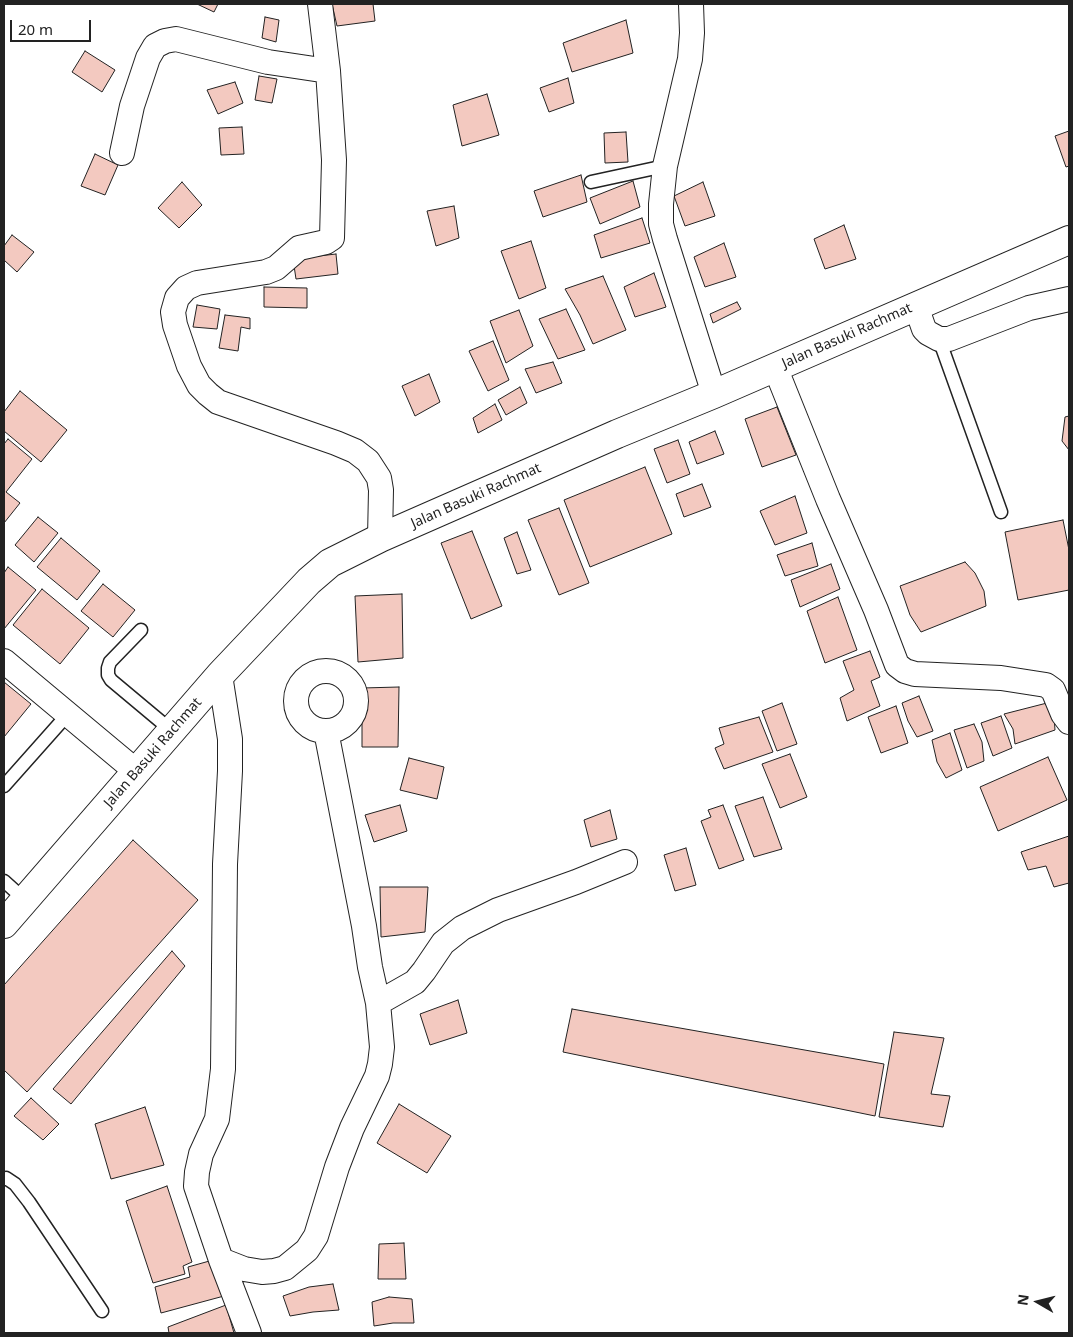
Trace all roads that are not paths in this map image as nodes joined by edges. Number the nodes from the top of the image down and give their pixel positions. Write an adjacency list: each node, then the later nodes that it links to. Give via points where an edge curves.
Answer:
1 (320, 4): 3 (street)
2 (691, 4): 5 (street, via 690,59)
3 (328, 71): 4 (street, via 268,62 176,40 165,41 155,46 148,58 132,106); 14 (street, via 334,160 332,238 298,248 276,268 266,272 186,288 177,298 173,312 189,366 199,385 218,402 336,443 368,461 379,478 382,490)
4 (122, 153)
5 (665, 166): 6 (lane); 12 (street, via 661,204 665,239)
6 (591, 182)
7 (1069, 240): 9 (highway, Jalan Basuki Rachmat)
8 (1069, 299): 10 (street, via 1029,308 949,339)
9 (916, 306): 10 (street, via 924,329); 11 (highway, Jalan Basuki Rachmat)
10 (939, 339): 13 (lane)
11 (775, 368): 12 (highway, Jalan Basuki Rachmat); 19 (street, via 897,665 915,674 1001,678 1046,685 1053,690)
12 (714, 394): 14 (highway, Jalan Basuki Rachmat)
13 (1001, 512)
14 (380, 538): 17 (highway, Jalan Basuki Rachmat, via 321,570)
15 (141, 630): 20 (lane, via 110,662 108,675)
16 (4, 661): 18 (street)
17 (220, 675): 20 (highway, Jalan Basuki Rachmat); 30 (street, via 230,739 223,1069 217,1119 202,1154 196,1186)
18 (68, 714): 22 (street); 23 (lane)
19 (1069, 722)
20 (172, 731): 22 (highway, Jalan Basuki Rachmat)
21 (326, 731): 28 (street)
22 (137, 772): 26 (highway, Jalan Basuki Rachmat)
23 (4, 786)
24 (625, 862): 28 (street, via 498,910 462,928 443,943 414,982)
25 (4, 881): 26 (lane)
26 (25, 900): 27 (highway, Jalan Basuki Rachmat)
27 (4, 924)
28 (378, 1003): 30 (street, via 382,1047 377,1076 337,1167 316,1236 307,1250 285,1268 262,1272)
29 (4, 1178): 31 (lane, via 15,1184)
30 (221, 1260): 32 (street)
31 (102, 1311)
32 (250, 1333)

